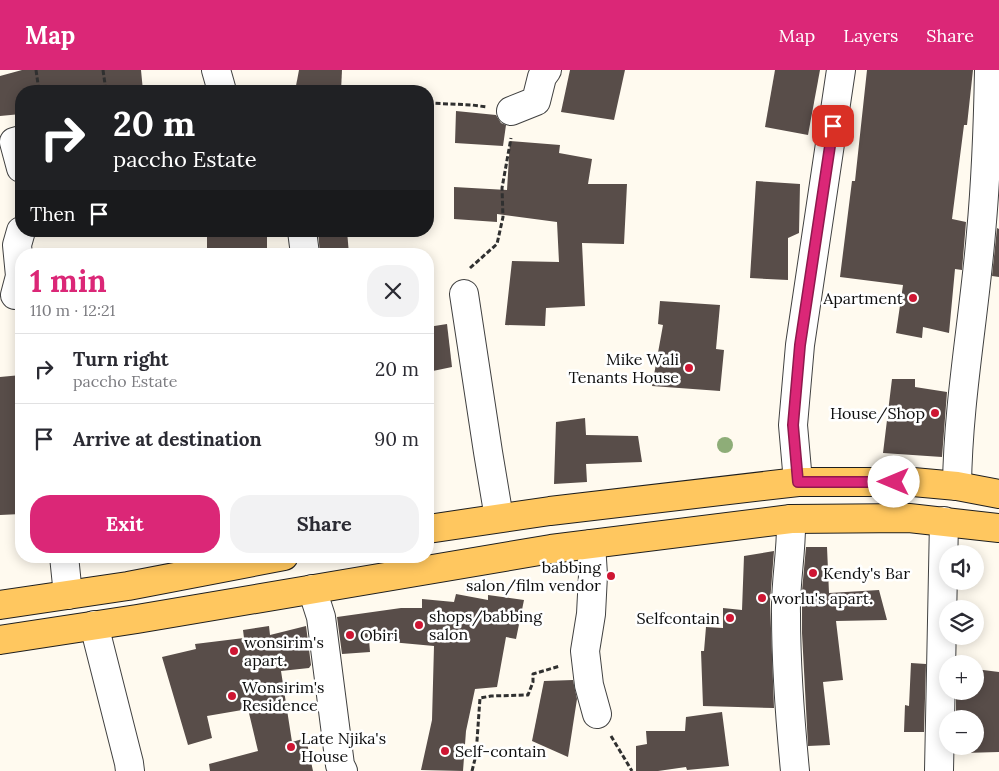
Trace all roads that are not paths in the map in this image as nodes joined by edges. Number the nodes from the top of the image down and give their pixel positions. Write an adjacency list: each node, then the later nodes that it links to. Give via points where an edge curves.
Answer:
1 (216, 70): 5 (street)
2 (547, 70): 6 (street, via 536,101)
3 (841, 70): 8 (street, via 800,345 793,425)
4 (990, 70): 9 (street, via 981,234 958,443)
5 (220, 85)
6 (511, 111)
7 (464, 294): 11 (street)
8 (798, 482): 9 (main road, via 913,482); 11 (main road)
9 (957, 486): 10 (main road)
10 (999, 494)
11 (499, 518): 14 (main road)
12 (791, 519): 13 (main road, via 909,518); 16 (main road); 27 (street, via 786,613)
13 (944, 521): 15 (main road); 28 (street)
14 (434, 528)
15 (999, 528)
16 (591, 544): 19 (main road); 24 (street, via 591,614 585,652)
17 (65, 563): 20 (street)
18 (248, 563): 20 (main road)
19 (312, 589): 22 (main road); 26 (street, via 321,617)
20 (68, 595): 21 (main road)
21 (0, 605)
22 (94, 625): 23 (main road); 25 (street)
23 (0, 640)
24 (597, 714)
25 (130, 771)
26 (343, 771)
27 (795, 771)
28 (940, 771)

